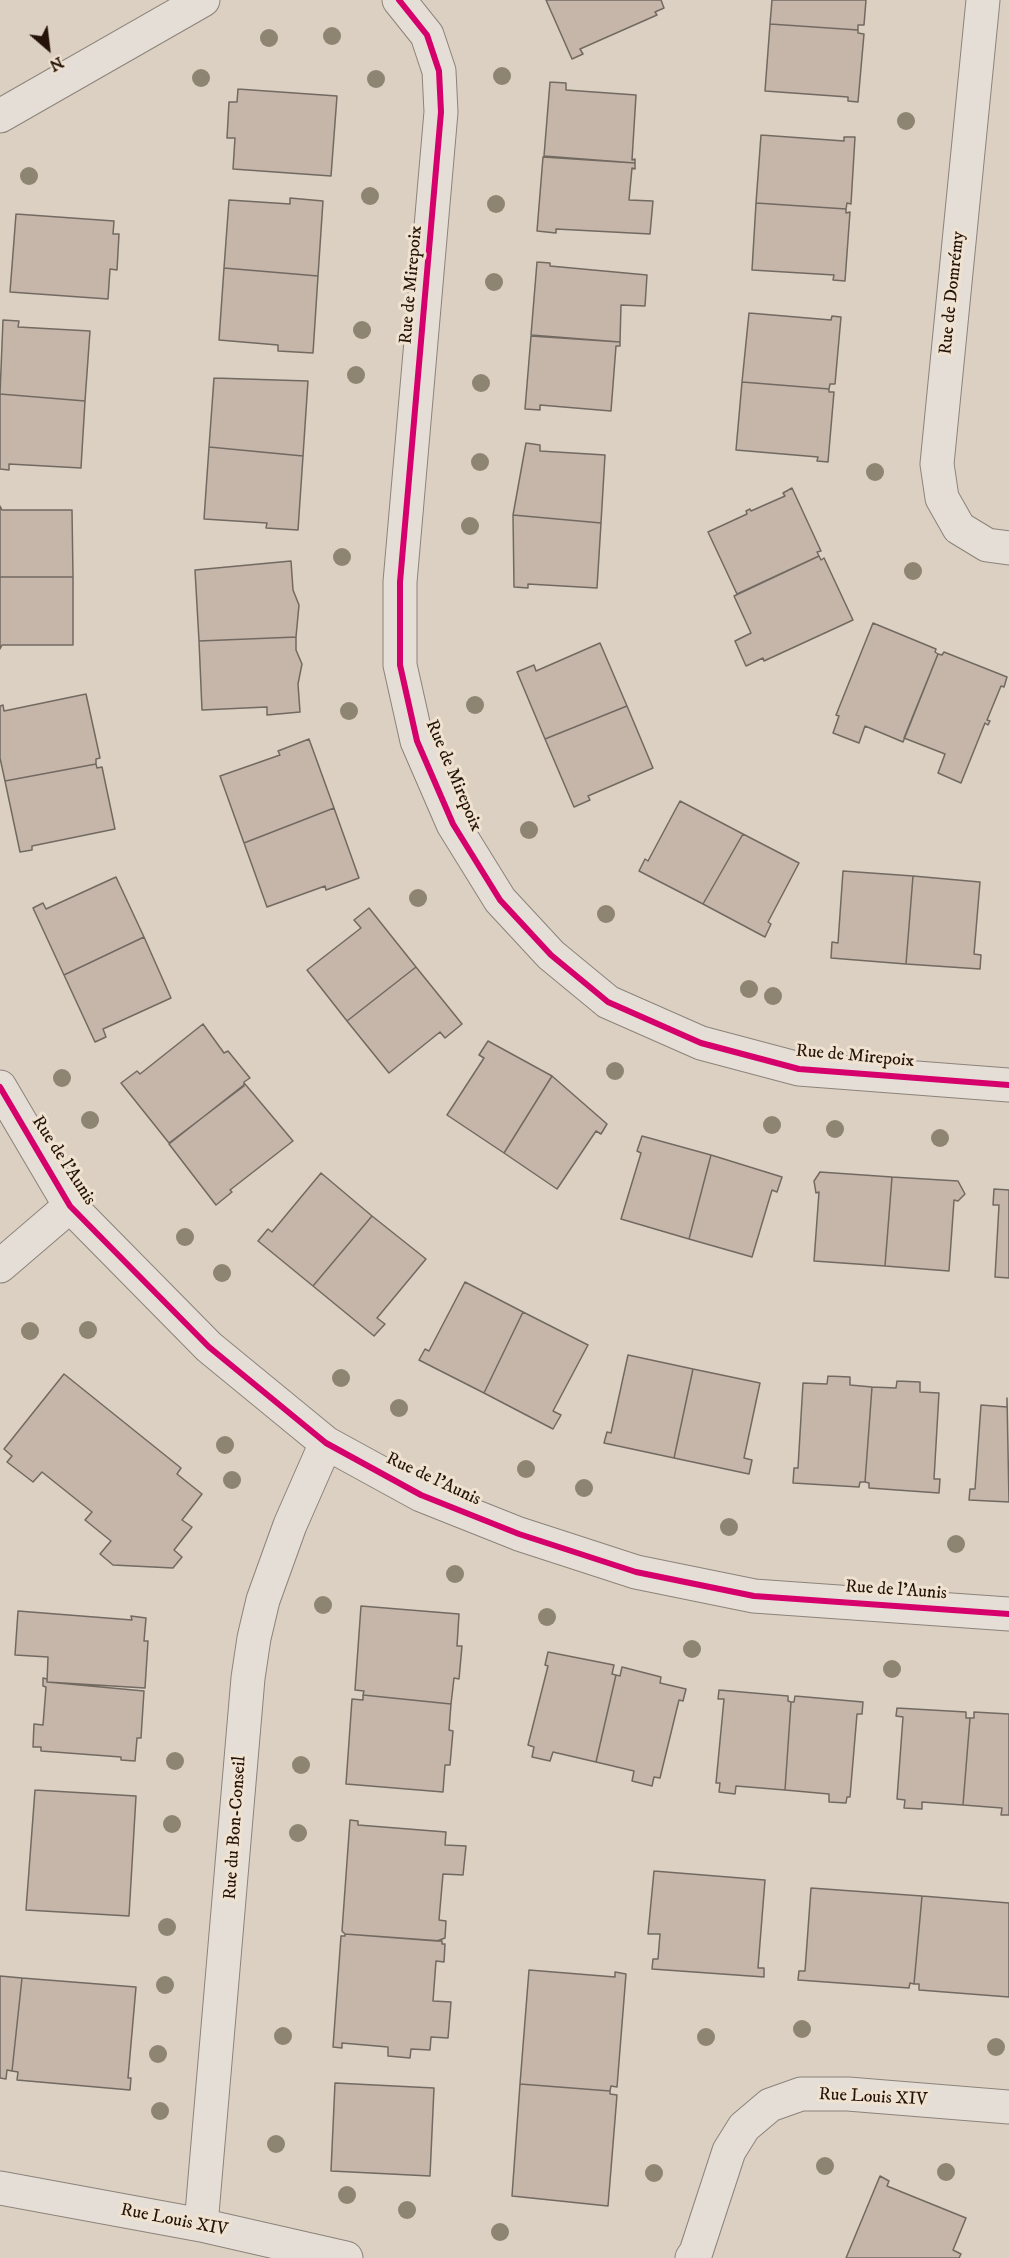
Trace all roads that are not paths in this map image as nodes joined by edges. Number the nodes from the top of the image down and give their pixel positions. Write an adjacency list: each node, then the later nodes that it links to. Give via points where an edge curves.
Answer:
1 (203, 0): 4 (street)
2 (399, 0): 6 (street, Rue de Mirepoix, via 427,35 439,71 441,112 400,582 400,665 417,741 453,824 500,900 551,955 608,1002 701,1043 799,1069)
3 (991, 14): 5 (street, Rue de Domrémy, via 937,464 942,498 959,528 987,545)
4 (0, 116)
5 (1009, 548)
6 (1009, 1085)
7 (0, 1087): 8 (street, Rue de l'Aunis)
8 (70, 1206): 9 (street); 10 (street, Rue de l'Aunis, via 209,1347)
9 (0, 1266)
10 (326, 1443): 11 (street, Rue de l'Aunis, via 421,1495 519,1534 636,1572 754,1596); 14 (street, Rue du Bon-Conseil, via 290,1525 254,1638)
11 (1009, 1614)
12 (1009, 2107): 16 (street, Rue Louis XIV, via 848,2094 801,2094 770,2106 744,2127 729,2151)
13 (0, 2188): 14 (street, Rue Louis XIV)
14 (201, 2225): 15 (street, Rue Louis XIV)
15 (346, 2258)
16 (692, 2258)

